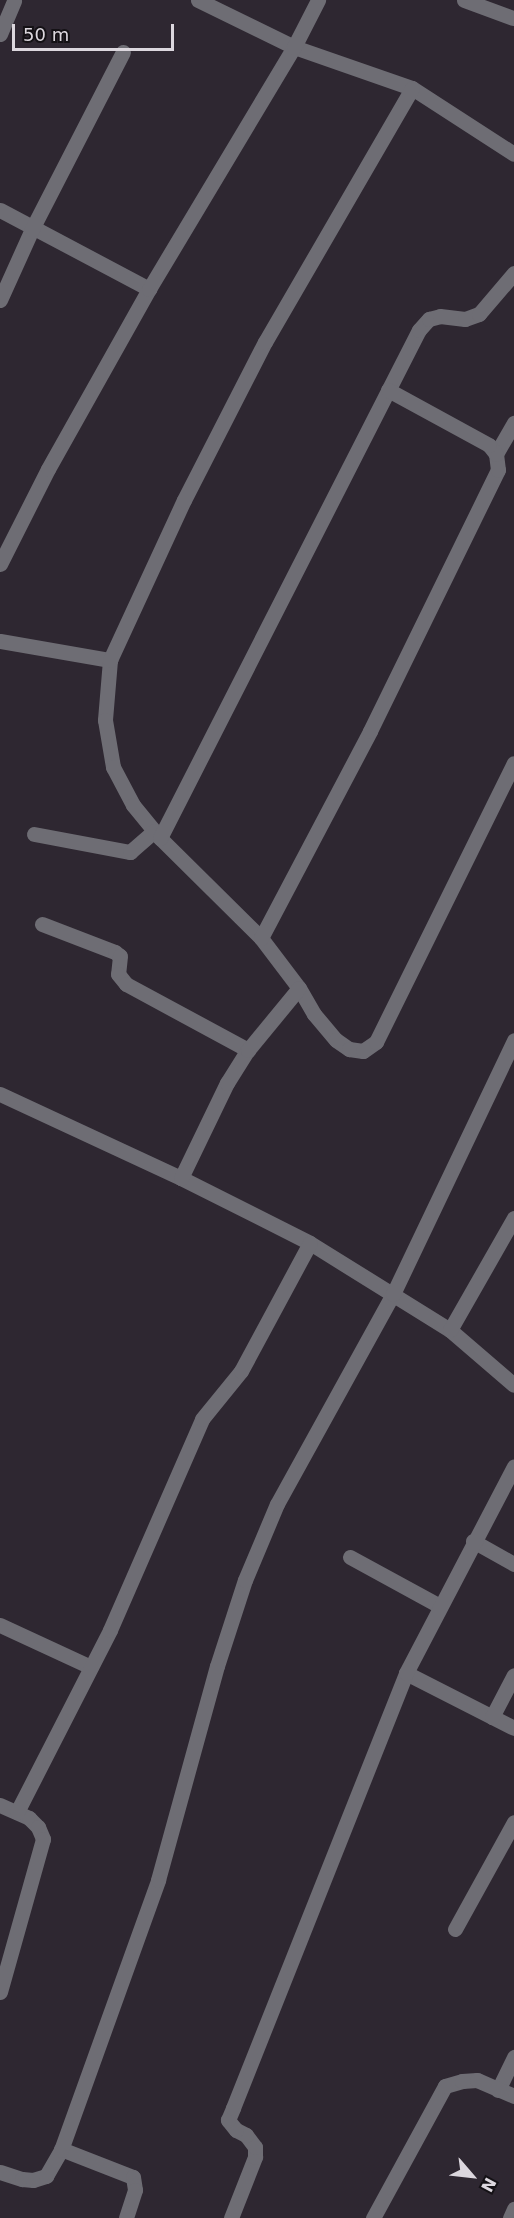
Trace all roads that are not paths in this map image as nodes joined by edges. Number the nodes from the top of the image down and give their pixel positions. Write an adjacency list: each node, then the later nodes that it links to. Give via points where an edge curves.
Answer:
1 (198, 0): 7 (street)
2 (318, 0): 7 (street)
3 (464, 0): 5 (street)
4 (14, 1): 6 (street)
5 (513, 18)
6 (0, 34)
7 (294, 47): 9 (street); 14 (street)
8 (123, 52): 12 (street)
9 (412, 88): 10 (street); 21 (street, via 265,342 184,500)
10 (514, 154)
11 (0, 210): 12 (street)
12 (32, 229): 14 (street); 15 (street)
13 (514, 273): 16 (street, via 479,315 429,319 419,330)
14 (148, 289): 19 (street, via 48,468)
15 (0, 300)
16 (388, 390): 18 (street, via 489,445); 24 (street)
17 (514, 423): 18 (street)
18 (496, 454): 26 (street, via 498,470 370,731)
19 (0, 564)
20 (0, 641): 21 (street)
21 (110, 660): 24 (street, via 105,720 113,767 133,805)
22 (514, 763): 27 (street, via 376,1042 363,1050 350,1049 336,1040)
23 (34, 834): 24 (street, via 130,852)
24 (157, 834): 26 (street)
25 (42, 924): 29 (street, via 115,952 120,956 118,974 126,984)
26 (261, 939): 27 (street)
27 (299, 988): 29 (street)
28 (514, 1040): 34 (street)
29 (248, 1050): 31 (street, via 227,1083)
30 (0, 1094): 31 (street)
31 (182, 1178): 33 (street)
32 (513, 1222): 35 (street)
33 (310, 1243): 34 (street); 43 (street, via 241,1371 201,1419 142,1561)
34 (393, 1294): 35 (street); 56 (street, via 277,1504 246,1580 217,1666 158,1880)
35 (450, 1330): 36 (street)
36 (514, 1385)
37 (514, 1466): 38 (street)
38 (473, 1541): 40 (street); 41 (street)
39 (350, 1557): 41 (street)
40 (514, 1564)
41 (440, 1606): 44 (street)
42 (0, 1625): 43 (street)
43 (91, 1667): 49 (street)
44 (406, 1673): 46 (street); 60 (street, via 228,2120 255,2147 255,2157)
45 (514, 1675): 46 (street)
46 (492, 1717): 47 (street)
47 (514, 1728)
48 (0, 1805): 49 (street)
49 (17, 1812): 52 (street, via 38,1827 43,1839)
50 (514, 1822): 51 (street)
51 (454, 1929)
52 (0, 1992)
53 (514, 2057): 54 (street)
54 (498, 2090): 55 (street); 61 (street, via 477,2080 445,2086)
55 (514, 2096)
56 (61, 2149): 57 (street, via 46,2176 33,2180); 59 (street, via 133,2177 135,2190)
57 (0, 2172)
58 (514, 2209): 62 (street)
59 (126, 2218)
60 (231, 2218)
61 (373, 2218)
62 (510, 2218)

